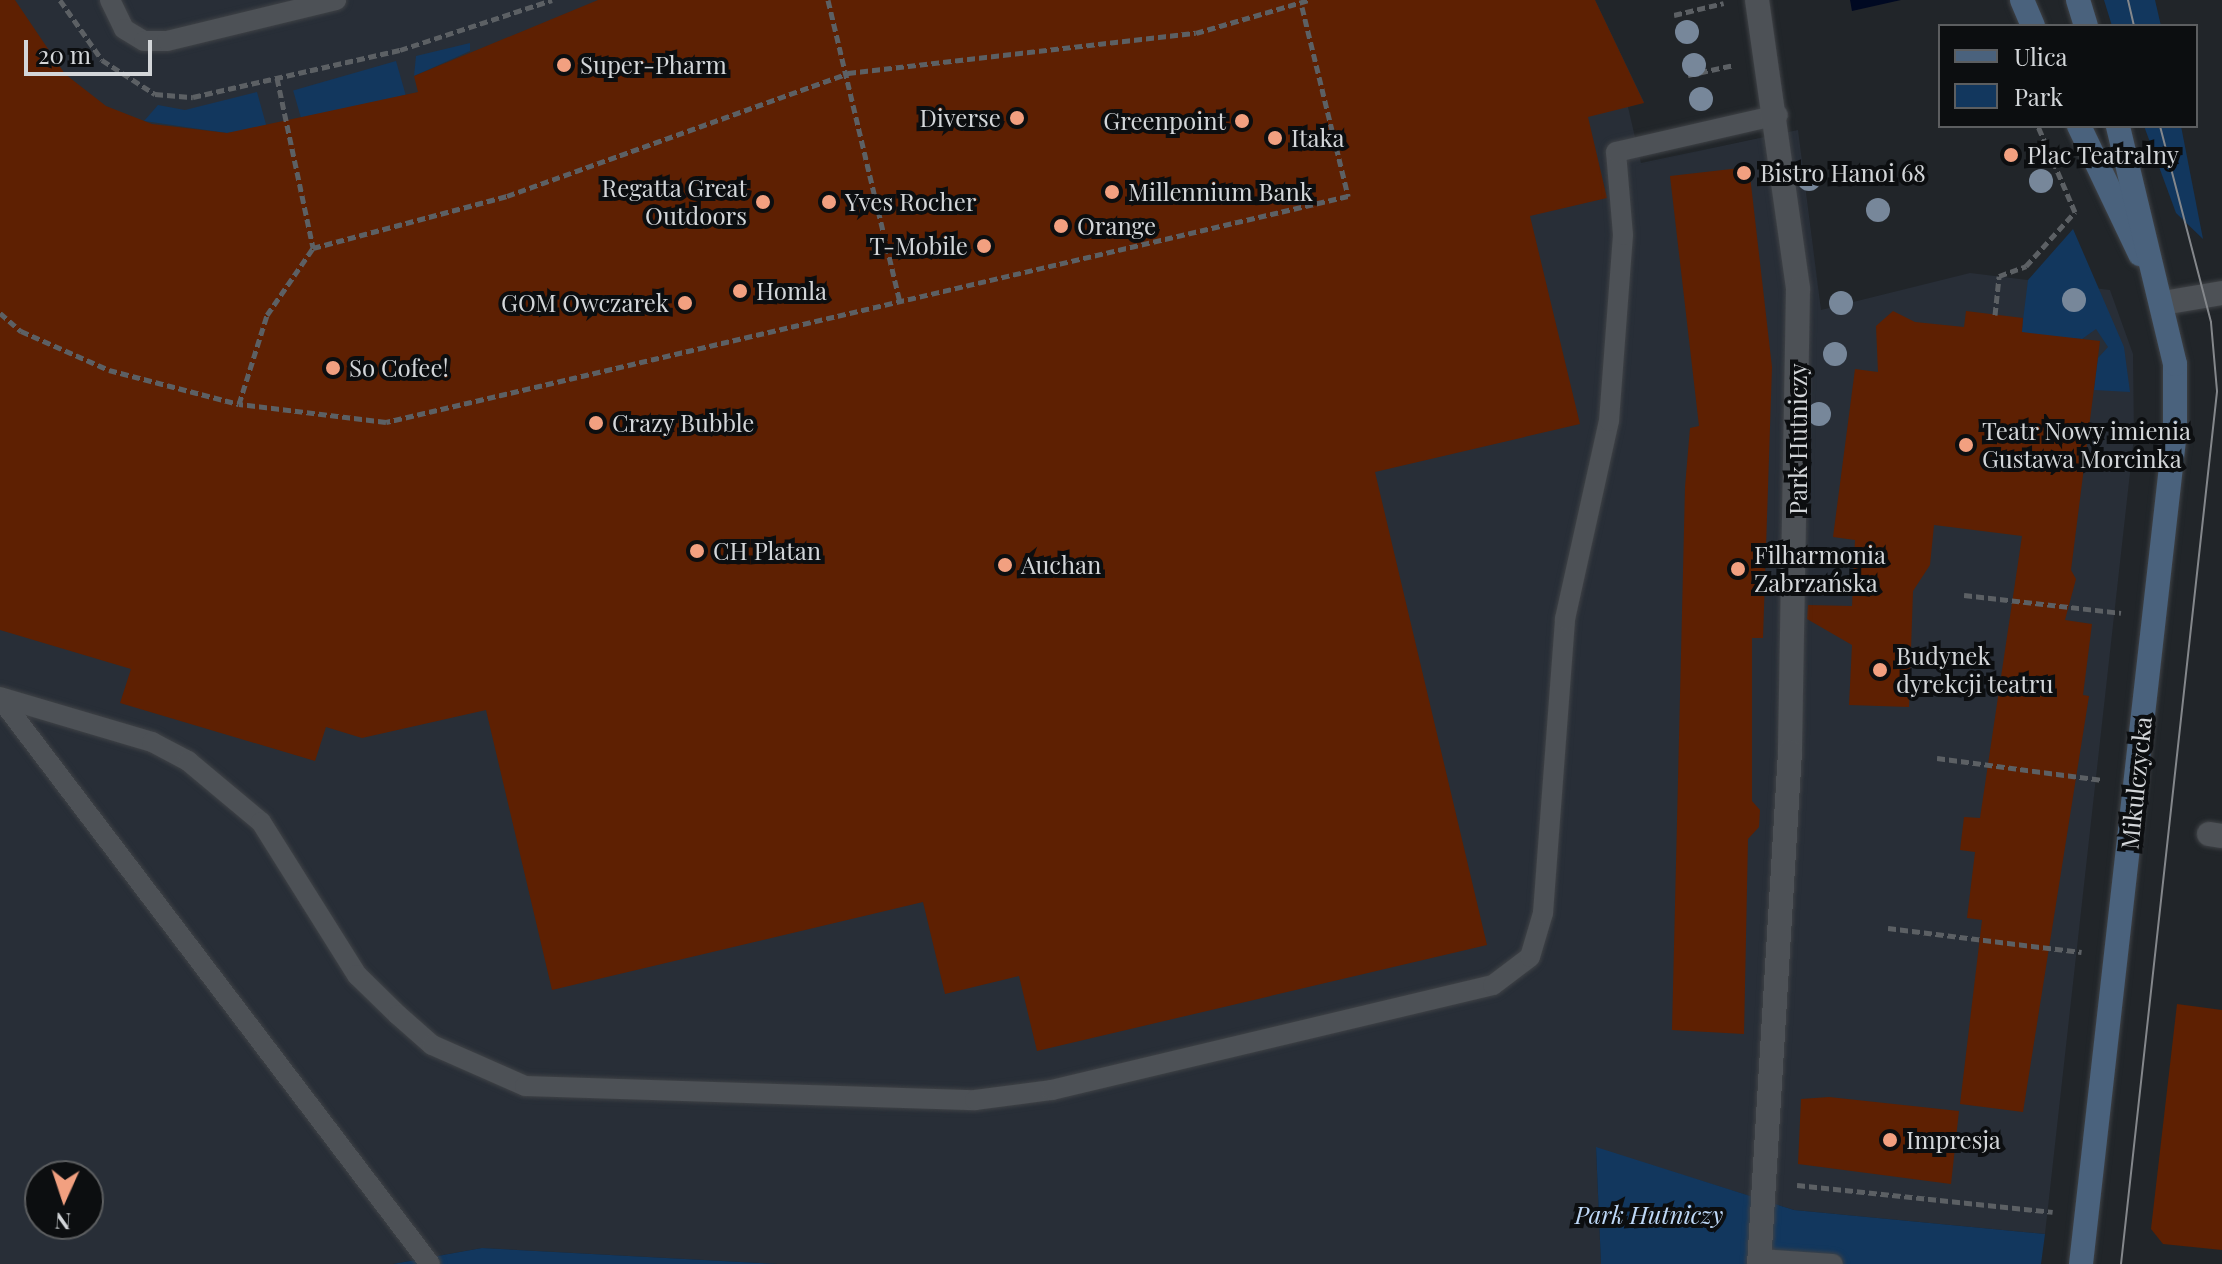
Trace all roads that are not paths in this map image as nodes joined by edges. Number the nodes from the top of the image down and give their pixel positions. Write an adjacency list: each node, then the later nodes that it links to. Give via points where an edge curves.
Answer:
1 (110, 0): 2 (lane, via 124,29 144,41 167,41)
2 (336, 0)
3 (1757, 0): 8 (street, Park Hutniczy)
4 (2022, 0): 6 (main road)
5 (2078, 0): 7 (main road)
6 (2032, 24)
7 (2085, 24)
8 (1778, 115): 13 (lane, via 1616,152 1623,235 1609,421 1565,619 1543,913 1530,957 1493,985 1052,1090 975,1100 525,1086 432,1045 398,1015 357,975 261,822 188,761 110,727); 14 (street, Park Hutniczy, via 1798,289 1798,547)
9 (2080, 128): 12 (main road)
10 (2119, 128): 12 (main road)
11 (2222, 293): 12 (street)
12 (2163, 303): 17 (main road, Mikulczycka, via 2175,364 2175,431)
13 (0, 697): 15 (lane)
14 (1759, 1261): 16 (lane)
15 (430, 1264)
16 (1833, 1264)
17 (2081, 1264)

